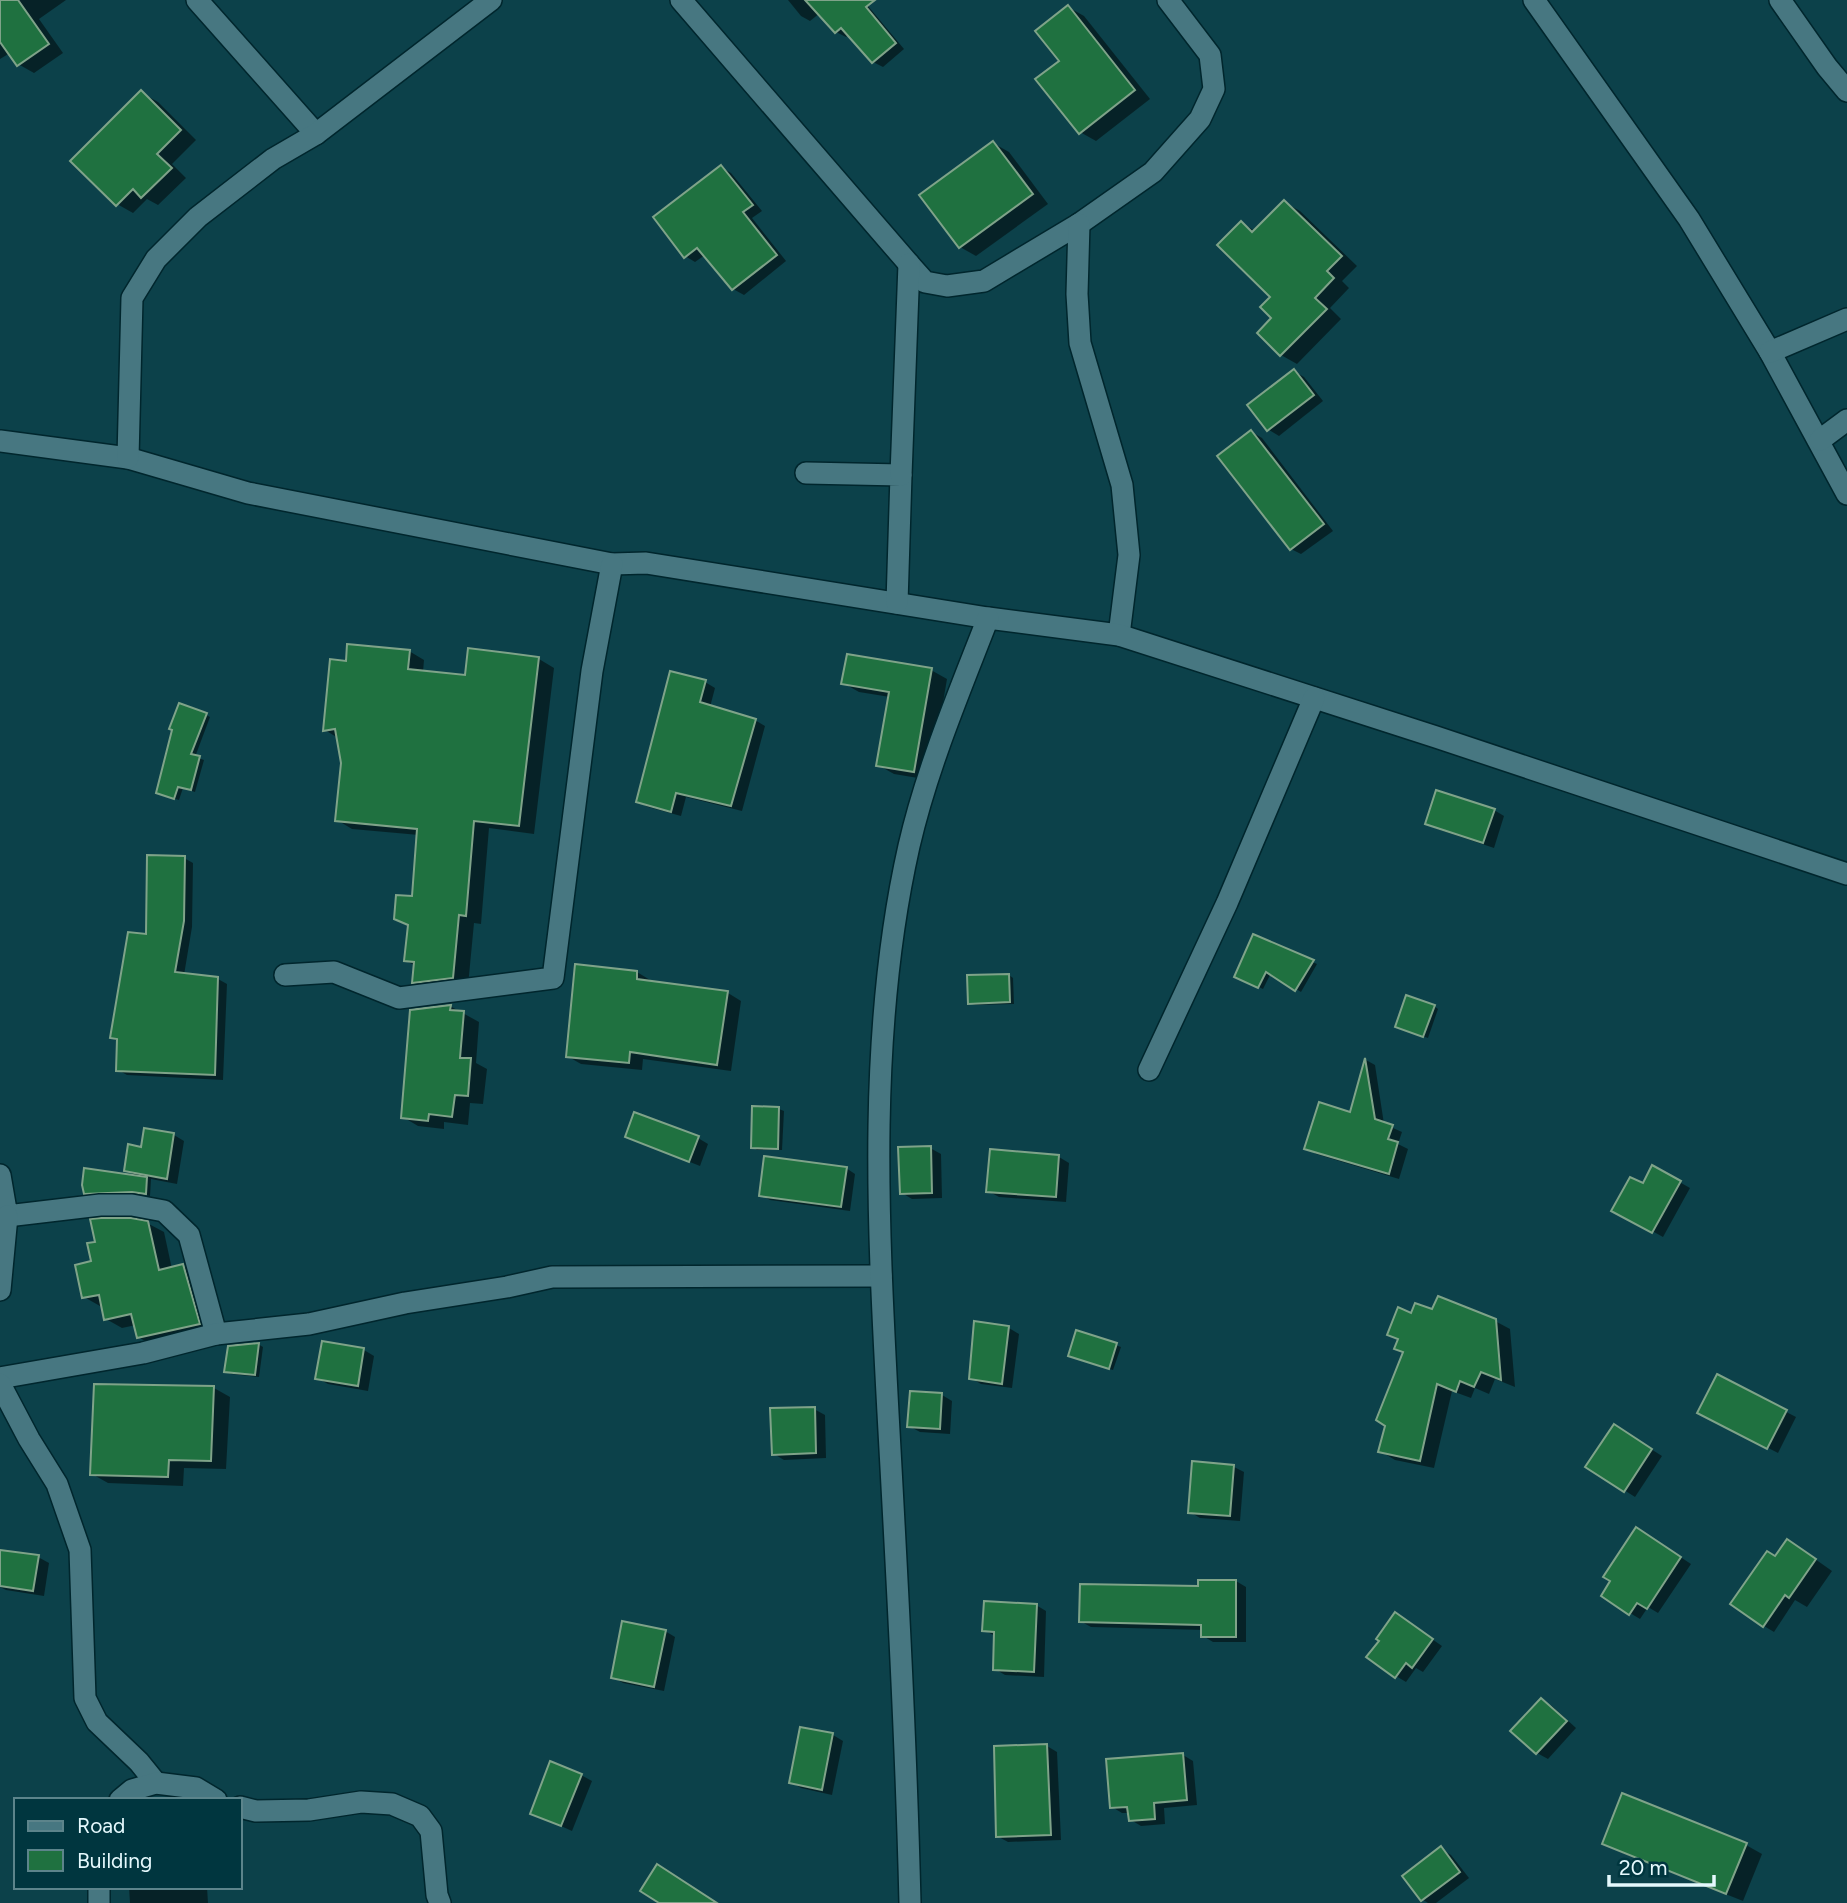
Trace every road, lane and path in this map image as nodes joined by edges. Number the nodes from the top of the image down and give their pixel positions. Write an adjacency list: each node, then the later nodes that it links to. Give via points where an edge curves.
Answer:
1 (197, 0): 8 (street)
2 (491, 0): 8 (street)
3 (681, 0): 10 (street)
4 (1168, 0): 9 (street, via 1210,55 1214,89 1200,119 1153,172)
5 (1534, 0): 12 (street, via 1689,219)
6 (1780, 0): 7 (street)
7 (1847, 91)
8 (316, 134): 16 (street, via 273,159 198,217 156,259 132,299)
9 (1079, 223): 10 (street, via 984,281 947,286 925,282); 23 (street, via 1080,343 1122,485 1129,555)
10 (909, 264): 18 (street)
11 (1847, 319): 12 (street)
12 (1770, 352): 14 (street)
13 (1847, 420): 14 (street)
14 (1820, 440): 19 (street)
15 (0, 441): 16 (street)
16 (128, 458): 20 (street, via 248,493)
17 (806, 473): 18 (street)
18 (901, 475): 21 (street)
19 (1847, 494)
20 (612, 564): 21 (street, via 646,563); 26 (street, via 592,671 553,978 399,998 334,972)
21 (897, 603): 22 (street)
22 (988, 618): 23 (street); 30 (street, via 924,786 893,935 878,1136)
23 (1119, 635): 24 (street)
24 (1314, 698): 25 (street); 27 (street, via 1227,903)
25 (1847, 874)
26 (285, 975)
27 (1149, 1070)
28 (0, 1175): 29 (street)
29 (7, 1216): 31 (street); 32 (street, via 100,1205 164,1211 189,1235)
30 (881, 1276): 32 (street, via 552,1277 309,1324); 40 (street)
31 (0, 1290)
32 (216, 1334): 33 (street, via 116,1358)
33 (0, 1378)
34 (0, 1384): 35 (street, via 57,1484 80,1550 85,1698 97,1722)
35 (156, 1783): 36 (street); 37 (street, via 196,1788)
36 (122, 1798)
37 (213, 1798)
38 (242, 1808): 39 (street, via 309,1810 362,1801 392,1804 420,1816 431,1831)
39 (439, 1903)
40 (911, 1903)

